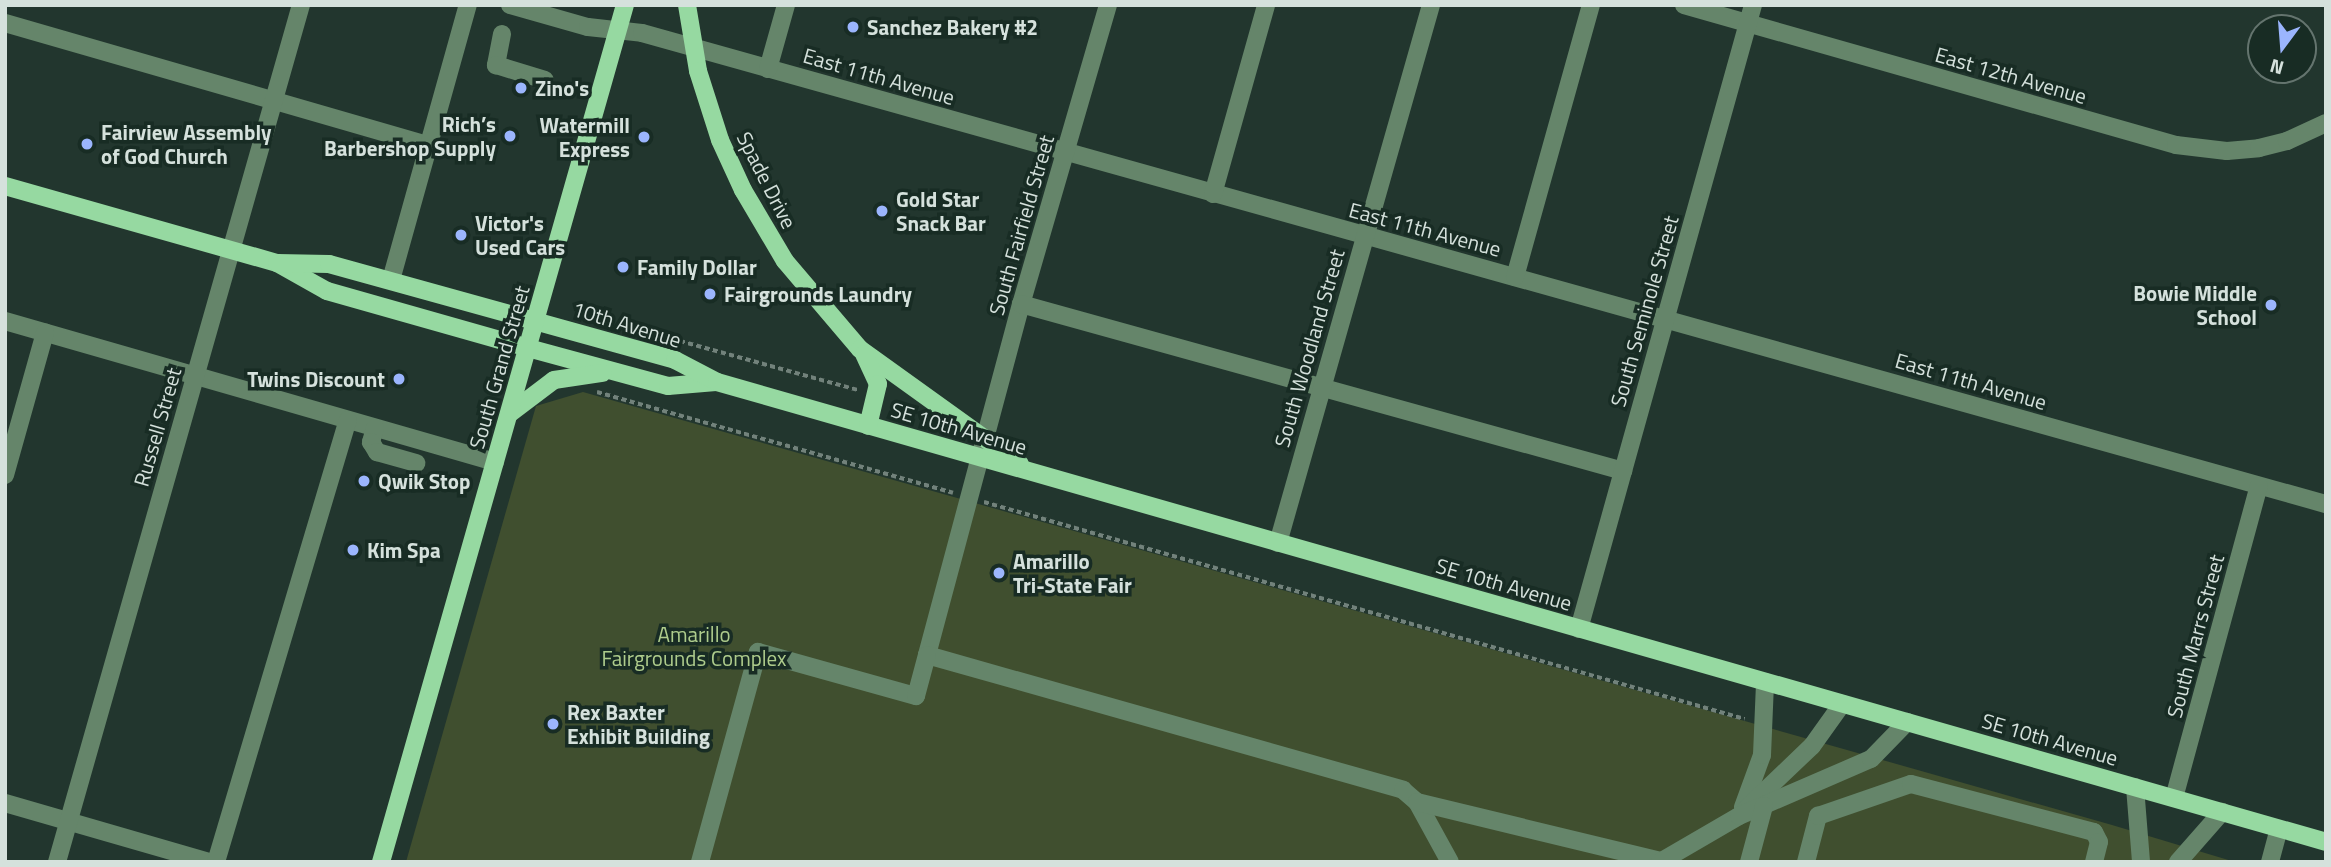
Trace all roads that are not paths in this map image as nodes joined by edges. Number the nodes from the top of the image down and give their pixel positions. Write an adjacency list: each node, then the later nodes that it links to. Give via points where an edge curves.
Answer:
1 (301, 5): 20 (street, Russell Street)
2 (468, 5): 22 (street)
3 (510, 5): 15 (street, East 11th Avenue)
4 (625, 5): 15 (main road, South Grand Street)
5 (687, 5): 17 (main road, Spade Drive)
6 (786, 5): 18 (street)
7 (1108, 5): 23 (street, South Fairfield Street)
8 (1266, 5): 25 (street)
9 (1431, 5): 26 (street, South Woodland Street)
10 (1591, 5): 29 (street)
11 (1684, 5): 14 (street, East 12th Avenue)
12 (1753, 5): 14 (street, South Seminole Street)
13 (5, 23): 20 (street)
14 (1747, 24): 21 (street, East 12th Avenue, via 2176,145 2227,151 2259,148); 32 (street, South Seminole Street)
15 (618, 30): 17 (street, East 11th Avenue); 33 (main road, South Grand Street)
16 (502, 34): 19 (street, via 496,65)
17 (693, 47): 18 (street, East 11th Avenue); 37 (main road, Spade Drive, via 720,140 766,232 805,288)
18 (768, 69): 23 (street, East 11th Avenue)
19 (545, 79)
20 (275, 101): 22 (street); 27 (street, Russell Street)
21 (2326, 123)
22 (429, 145): 30 (street)
23 (1066, 152): 25 (street, East 11th Avenue); 31 (street, South Fairfield Street)
24 (5, 186): 27 (main road, 10th Avenue)
25 (1213, 194): 26 (street, East 11th Avenue)
26 (1365, 236): 29 (street, East 11th Avenue); 41 (street, South Woodland Street)
27 (232, 250): 28 (main road, 10th Avenue); 39 (street, Russell Street)
28 (277, 263): 30 (main road, 10th Avenue, via 328,264); 36 (main road, 10th Avenue, via 327,290)
29 (1515, 277): 32 (street, East 11th Avenue)
30 (391, 281): 33 (main road, 10th Avenue)
31 (1021, 304): 41 (street); 46 (street, South Fairfield Street)
32 (1665, 318): 49 (street, South Seminole Street); 52 (street, East 11th Avenue)
33 (536, 320): 36 (main road, South Grand Street); 40 (main road, 10th Avenue, via 675,360)
34 (5, 321): 35 (street)
35 (46, 333): 39 (street); 50 (street)
36 (528, 348): 38 (main road, 10th Avenue); 42 (main road, South Grand Street)
37 (860, 348): 44 (main road, Spade Drive, via 878,384); 46 (main road, Spade Drive)
38 (622, 373): 40 (main road, 10th Avenue, via 668,386); 42 (main road, via 554,380)
39 (196, 375): 43 (street); 67 (street, Russell Street)
40 (717, 382): 44 (main road, SE 10th Avenue)
41 (1322, 387): 49 (street); 54 (street, South Woodland Street)
42 (509, 414): 47 (main road, South Grand Street)
43 (348, 420): 45 (street); 72 (street)
44 (868, 426): 46 (main road, SE 10th Avenue)
45 (375, 428): 47 (street); 48 (street, via 372,447)
46 (982, 450): 51 (main road, Spade Drive); 56 (street, South Fairfield Street)
47 (495, 462): 73 (main road, South Grand Street)
48 (416, 463)
49 (1623, 471): 55 (street, South Seminole Street)
50 (5, 475)
51 (1037, 475): 54 (main road, SE 10th Avenue)
52 (2259, 486): 53 (street, East 11th Avenue); 61 (street, South Marrs Street)
53 (2326, 505)
54 (1278, 543): 55 (main road, SE 10th Avenue)
55 (1579, 629): 57 (main road, SE 10th Avenue)
56 (927, 655): 62 (street, via 1403,790); 74 (street, South Fairfield Street, via 916,696 758,652)
57 (1765, 682): 58 (main road, SE 10th Avenue); 66 (street, via 1762,755)
58 (1842, 704): 59 (main road, SE 10th Avenue); 66 (street, via 1812,746)
59 (1907, 722): 60 (main road, SE 10th Avenue); 64 (street, via 1871,759)
60 (2135, 787): 61 (main road, SE 10th Avenue); 80 (street)
61 (2174, 798): 65 (main road, SE 10th Avenue)
62 (1417, 802): 75 (street); 76 (street)
63 (5, 803): 67 (street)
64 (1764, 806): 66 (street); 77 (street)
65 (2222, 812): 68 (main road, SE 10th Avenue); 81 (street)
66 (1739, 816): 76 (street)
67 (68, 821): 70 (street, Russell Street); 71 (street)
68 (2279, 829): 69 (main road); 82 (street)
69 (2326, 842)
70 (57, 862)
71 (210, 862)
72 (216, 862)
73 (381, 862)
74 (700, 862)
75 (1450, 862)
76 (1661, 862)
77 (1749, 862)
78 (1806, 862): 79 (street, via 1818,816 1911,784 2094,832 2099,842)
79 (2094, 862)
80 (2141, 862)
81 (2178, 862)
82 (2270, 862)

